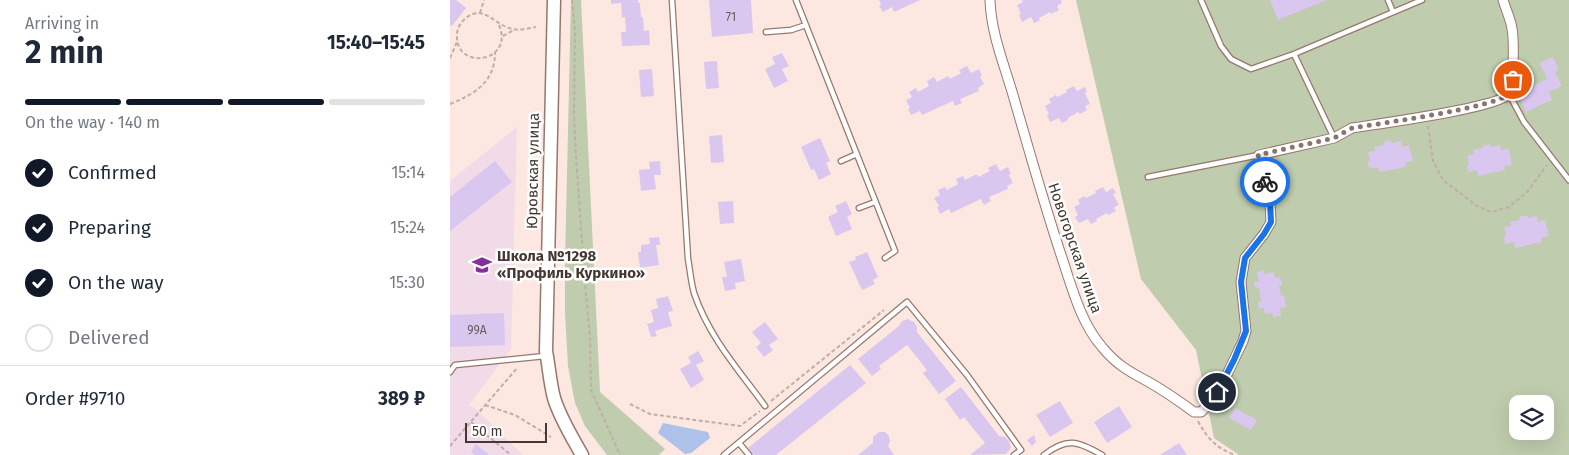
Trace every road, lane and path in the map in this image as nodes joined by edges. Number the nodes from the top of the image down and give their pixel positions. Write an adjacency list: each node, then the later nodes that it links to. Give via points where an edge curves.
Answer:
1 (484, 0): 12 (path)
2 (554, 0): 37 (street, Юровская улица)
3 (572, 0): 50 (path, via 576,30 576,158 591,390)
4 (672, 0): 42 (lane, via 688,259 694,292 708,327)
5 (796, 0): 14 (lane)
6 (990, 0): 43 (street, Новогорская улица, via 990,15 1031,160 1071,285 1088,326 1113,361)
7 (1201, 0): 21 (lane, via 1221,46 1231,60 1251,69)
8 (1388, 0): 11 (lane)
9 (1422, 0): 11 (lane)
10 (1503, 0): 23 (street, via 1513,30 1513,80)
11 (1393, 12): 21 (lane)
12 (480, 13): 13 (path, via 491,16); 19 (path, via 468,16 460,24)
13 (499, 25): 16 (path); 18 (path)
14 (806, 25): 17 (lane); 27 (lane)
15 (536, 27): 16 (path)
16 (514, 30): 18 (path)
17 (766, 32)
18 (502, 36): 20 (path)
19 (457, 42): 20 (path, via 463,52 473,58 485,58); 22 (path)
20 (495, 52): 24 (path, via 491,76 466,98)
21 (1294, 54): 26 (lane)
22 (450, 58)
23 (1509, 94): 25 (street, via 1479,106); 29 (lane, via 1524,122)
24 (450, 104)
25 (1426, 115): 26 (street, via 1352,128); 29 (path, via 1433,161 1443,180 1477,206 1491,212 1509,207 1527,192)
26 (1334, 138): 28 (street)
27 (857, 154): 30 (lane); 33 (lane)
28 (1258, 155): 31 (lane); 43 (street, via 1270,202 1271,222 1245,258 1241,282 1246,331 1211,402 1201,412)
29 (1551, 159): 32 (lane)
30 (842, 161)
31 (1148, 177)
32 (1569, 180)
33 (875, 202): 34 (lane); 35 (lane, via 895,252)
34 (859, 208)
35 (885, 258)
36 (889, 306): 42 (path)
37 (547, 356): 39 (lane, via 455,365); 49 (street, Юровская улица, via 554,398)
38 (524, 365): 40 (path, via 517,367)
39 (450, 372)
40 (485, 404): 44 (path); 45 (path, via 515,416)
41 (630, 404): 42 (path, via 650,414 740,426)
42 (765, 406)
43 (1194, 412): 56 (path, via 1212,443)
44 (471, 422): 47 (path); 48 (path)
45 (551, 438)
46 (739, 443): 51 (lane); 52 (lane); 53 (lane, via 907,302 968,375 1020,450)
47 (450, 446)
48 (512, 455)
49 (582, 455)
50 (620, 455)
51 (724, 455)
52 (748, 455)
53 (1014, 455)
54 (1044, 455): 55 (lane, via 1062,444 1072,443 1085,445)
55 (1102, 455)
56 (1235, 455)

